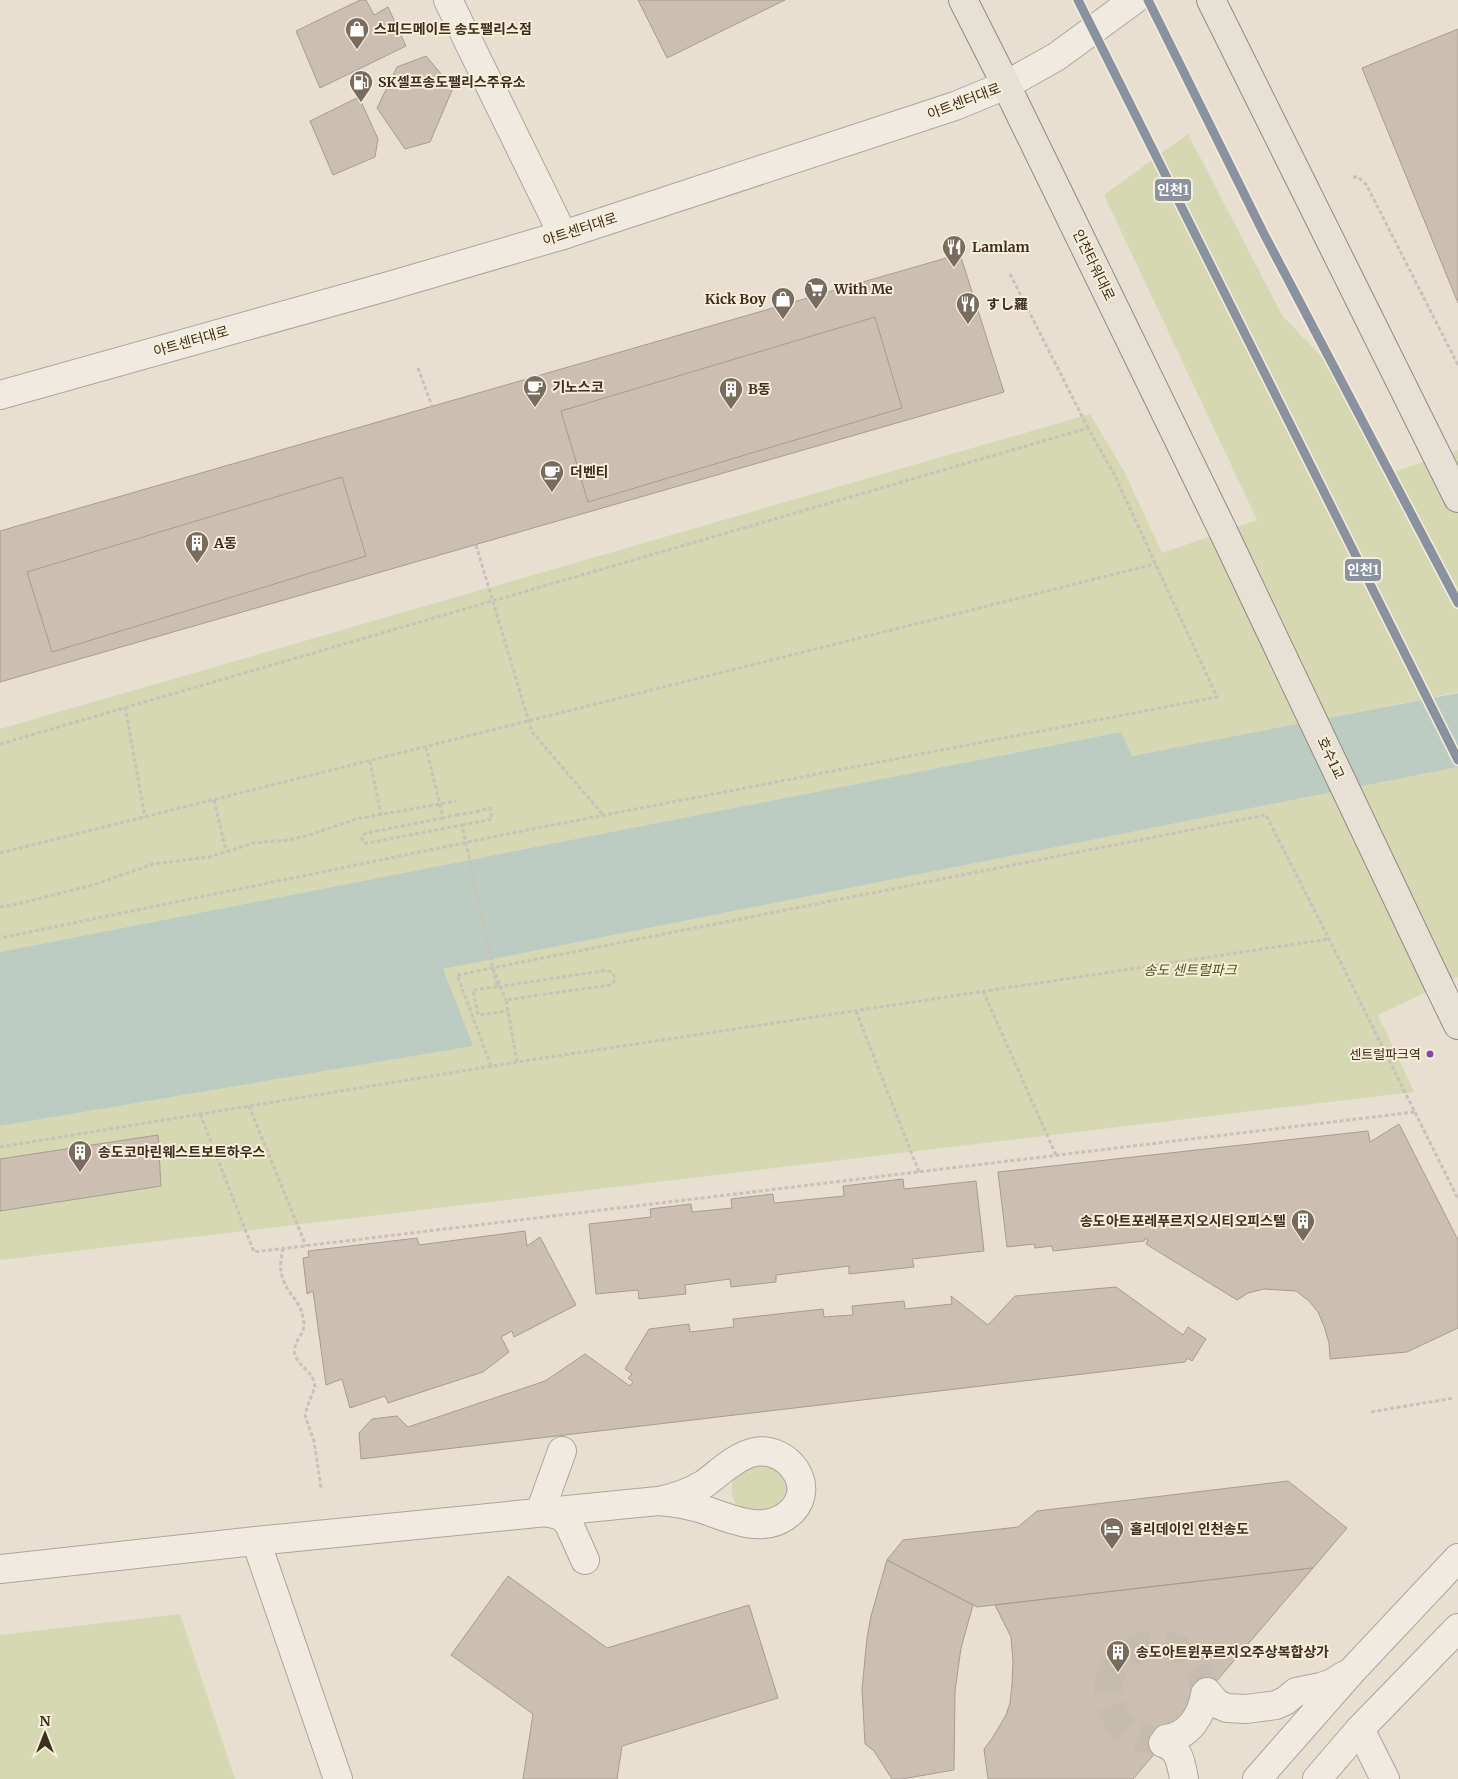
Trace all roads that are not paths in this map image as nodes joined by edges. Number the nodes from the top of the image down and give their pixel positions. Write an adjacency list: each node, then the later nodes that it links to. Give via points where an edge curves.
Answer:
1 (448, 0): 6 (street)
2 (963, 0): 5 (main road, 인천타워대로)
3 (1134, 0): 5 (street, 아트센터대로, via 1056,57)
4 (1211, 0): 8 (main road)
5 (1006, 85): 6 (street, 아트센터대로, via 955,106); 9 (main road, 인천타워대로)
6 (563, 235): 7 (street, 아트센터대로)
7 (0, 395)
8 (1458, 498)
9 (1223, 531): 10 (main road, 호수1교, bridge)
10 (1458, 1025)
11 (759, 1430): 13 (street)
12 (562, 1451): 16 (street)
13 (791, 1464): 14 (street, via 774,1453 754,1452 735,1461 701,1486 678,1497); 14 (street, via 800,1484 800,1498 785,1517 772,1522 747,1524 699,1508)
14 (658, 1501): 15 (street)
15 (608, 1506): 16 (street); 16 (street, via 591,1515 587,1523 585,1560 568,1522 559,1515)
16 (542, 1512): 17 (street)
17 (256, 1541): 19 (street); 23 (street)
18 (1458, 1558): 21 (street)
19 (0, 1569)
20 (1458, 1628): 22 (street)
21 (1351, 1672): 24 (street, via 1332,1683 1296,1692 1285,1701 1269,1706 1227,1708 1206,1693 1195,1723 1184,1733 1165,1741 1176,1751); 25 (street)
22 (1360, 1728): 26 (street); 27 (street)
23 (338, 1779)
24 (1184, 1779)
25 (1257, 1779)
26 (1317, 1779)
27 (1385, 1779)

